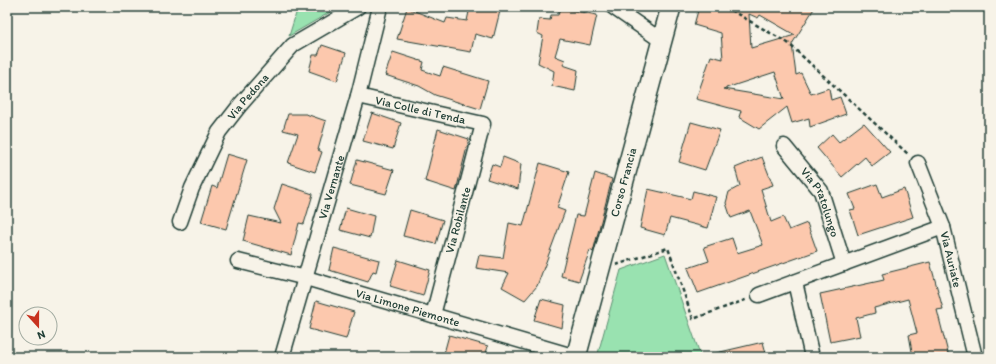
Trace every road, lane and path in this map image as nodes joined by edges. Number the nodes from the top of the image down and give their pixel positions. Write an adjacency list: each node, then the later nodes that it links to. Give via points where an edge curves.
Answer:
1 (358, 7): 11 (street, Via Pedona, via 293,45 240,105 219,132 192,188)
2 (380, 7): 7 (street)
3 (613, 7): 6 (street)
4 (671, 7): 6 (main road, Corso Francia)
5 (725, 7): 10 (path, via 788,43)
6 (662, 41): 21 (main road, Corso Francia)
7 (358, 96): 8 (street, Via Colle di Tenda); 16 (street, Via Vernante)
8 (483, 124): 19 (street, Via Robilante)
9 (784, 146): 14 (street, Via Pratolungo, via 821,191)
10 (918, 163): 12 (street, Via Auriate)
11 (180, 222)
12 (943, 227): 14 (street); 23 (street, Via Auriate)
13 (238, 261): 16 (street, Via Limone Piemonte)
14 (844, 264): 17 (street)
15 (614, 266): 18 (path, via 668,248 693,319)
16 (306, 278): 19 (street, Via Limone Piemonte); 20 (street, Via Vernante)
17 (795, 282): 18 (street); 22 (street)
18 (759, 295)
19 (433, 315): 21 (street, Via Limone Piemonte)
20 (282, 357)
21 (576, 357)
22 (812, 357)
23 (975, 357)

